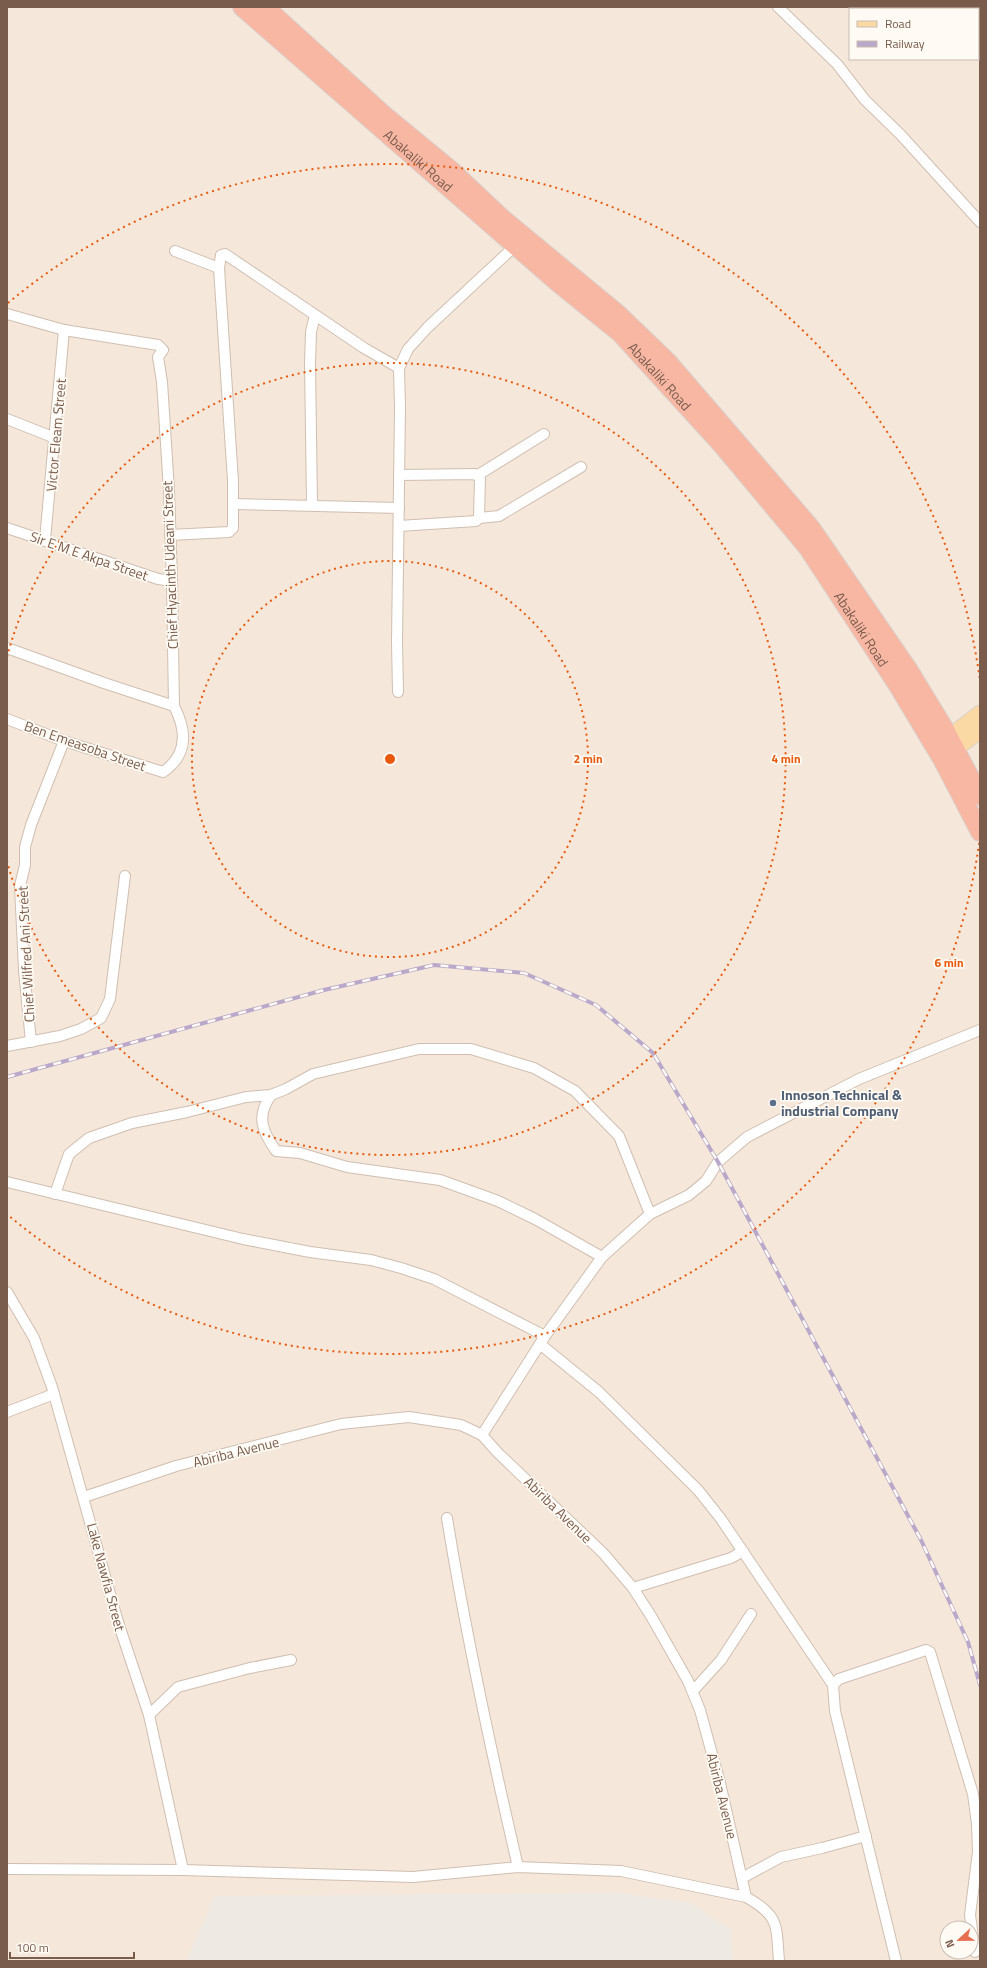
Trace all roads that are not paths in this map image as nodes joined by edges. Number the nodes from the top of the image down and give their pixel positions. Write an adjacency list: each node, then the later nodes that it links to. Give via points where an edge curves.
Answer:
1 (242, 7): 5 (highway, Abakaliki Road)
2 (264, 7): 34 (highway, Abakaliki Road, via 384,115 452,171 503,219 618,314 668,362 811,528 908,669)
3 (778, 7): 4 (street, via 836,64 865,100 900,134)
4 (980, 222)
5 (516, 245): 11 (street, via 408,349); 34 (highway, Abakaliki Road, via 620,333 771,502 808,548 897,684)
6 (175, 251): 7 (street)
7 (219, 268): 9 (street, via 221,255 225,254); 18 (street)
8 (7, 314): 10 (street)
9 (315, 315): 11 (street); 19 (street, via 311,332 310,363)
10 (64, 330): 14 (street, Victor Eleam Street); 24 (street, Chief Hyacinth Udeani Street, via 158,345 163,350 158,357 162,382)
11 (399, 368): 16 (street)
12 (7, 419): 14 (street)
13 (544, 434): 17 (street)
14 (55, 438): 25 (street, Victor Eleam Street)
15 (581, 467): 21 (street, via 499,516)
16 (399, 475): 17 (street); 20 (street)
17 (478, 475): 21 (street)
18 (234, 504): 19 (street); 24 (street, via 232,531)
19 (312, 505): 20 (street)
20 (399, 508): 22 (street)
21 (479, 518): 22 (street, via 471,522)
22 (399, 526): 28 (street)
23 (7, 528): 25 (street, Sir E M E Akpa Street)
24 (170, 534): 26 (street, Chief Hyacinth Udeani Street)
25 (45, 540): 26 (street, Sir E M E Akpa Street, via 158,579)
26 (172, 580): 29 (street, Chief Hyacinth Udeani Street)
27 (7, 648): 29 (street)
28 (398, 692)
29 (174, 706): 35 (street, Chief Hyacinth Udeani Street, via 181,720 180,756 174,765)
30 (980, 713): 34 (main road)
31 (7, 719): 33 (street, Ben Emeasoba Street)
32 (980, 731): 34 (main road)
33 (64, 740): 35 (street, Ben Emeasoba Street); 40 (street, Chief Wilfred Ani Street, via 25,847 26,866 20,886)
34 (945, 748): 36 (highway, Abakaliki Road); 37 (highway, Abakaliki Road)
35 (163, 772)
36 (980, 796)
37 (980, 832)
38 (126, 876): 40 (street, via 110,999 101,1018 67,1034)
39 (980, 1030): 45 (street, via 859,1079 747,1137 718,1162 706,1181 689,1195)
40 (31, 1042): 41 (street)
41 (7, 1046)
42 (270, 1095): 44 (street, via 246,1097 132,1123 89,1138 69,1154); 45 (street, via 314,1074 419,1049 470,1049 521,1063 575,1091 619,1136); 46 (street, via 261,1116 267,1139 276,1151 300,1153 347,1167 440,1180 498,1201 536,1219)
43 (7, 1182): 44 (street)
44 (55, 1194): 48 (street, via 243,1239 371,1260 401,1268 440,1282)
45 (650, 1214): 46 (street)
46 (602, 1258): 48 (street)
47 (7, 1292): 49 (street, Lake Nawfia Street, via 34,1338)
48 (543, 1340): 51 (street); 54 (street, via 698,1490)
49 (54, 1394): 50 (street); 52 (street, Lake Nawfia Street)
50 (7, 1412)
51 (482, 1435): 52 (street, Abiriba Avenue, via 461,1425 409,1417 341,1424 176,1466); 55 (street, Abiriba Avenue, via 603,1553)
52 (84, 1497): 60 (street, Lake Nawfia Street, via 118,1622)
53 (447, 1518): 62 (street, via 487,1732)
54 (743, 1551): 55 (street, via 731,1558); 58 (street)
55 (633, 1588): 59 (street, Abiriba Avenue)
56 (751, 1614): 59 (street, via 721,1660)
57 (290, 1660): 60 (street, via 178,1687)
58 (833, 1685): 61 (street, via 835,1711); 67 (street, via 839,1679 926,1650 930,1652 972,1794 977,1824 978,1852)
59 (692, 1691): 65 (street, Abiriba Avenue, via 700,1710 720,1783)
60 (149, 1715): 64 (street, Lake Nawfia Street)
61 (866, 1836): 65 (street, via 781,1857); 69 (street)
62 (518, 1867): 64 (street, via 413,1877); 66 (street, via 621,1871)
63 (7, 1869): 64 (street)
64 (183, 1870)
65 (742, 1878): 66 (street, Abiriba Avenue)
66 (746, 1897): 68 (street, via 763,1906 776,1924)
67 (971, 1920)
68 (779, 1961)
69 (896, 1961)

